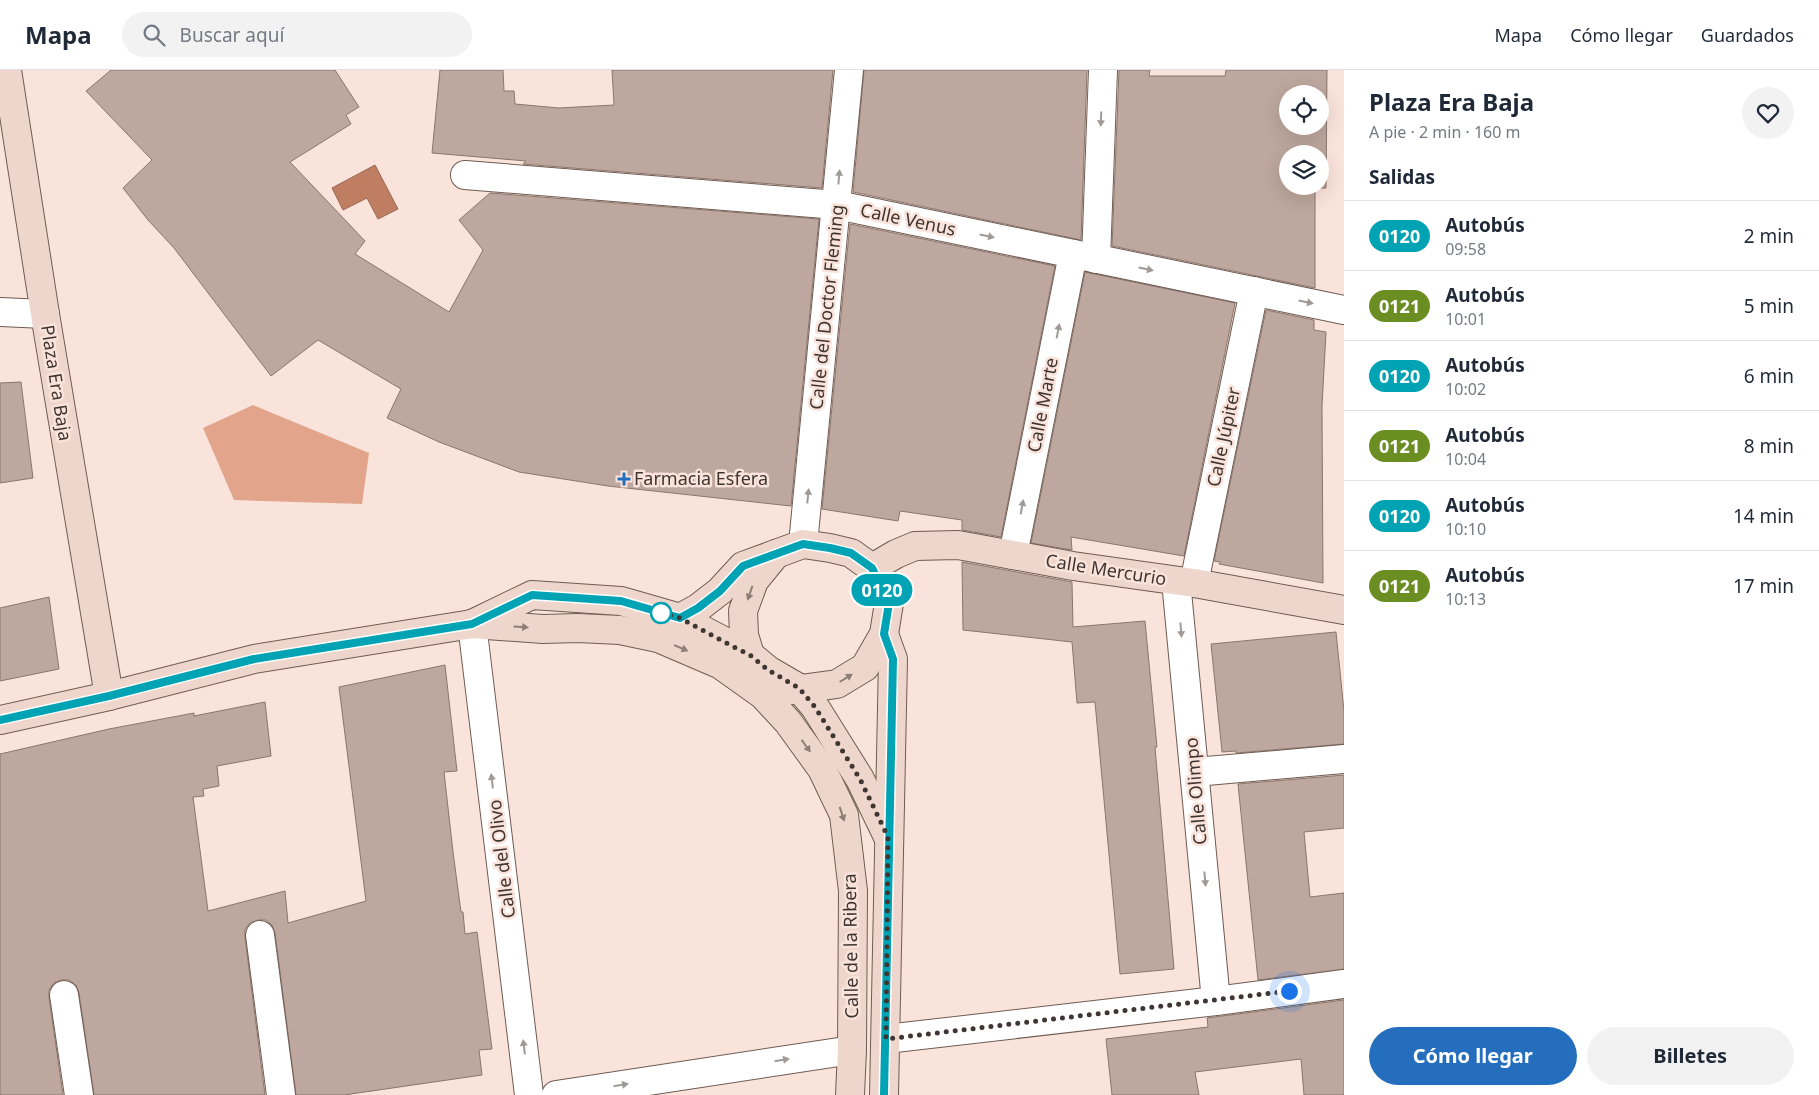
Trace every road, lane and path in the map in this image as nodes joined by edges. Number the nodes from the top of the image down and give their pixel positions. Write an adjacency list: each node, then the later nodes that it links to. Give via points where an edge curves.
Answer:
1 (7, 70): 10 (street, Plaza Era Baja)
2 (849, 70): 5 (street, Calle del Doctor Fleming, one-way to 2)
3 (1103, 70): 6 (street, Calle Marte, one-way to 6)
4 (465, 174): 5 (street, Calle Venus)
5 (837, 205): 6 (street, Calle Venus, one-way to 6); 11 (street, Calle del Doctor Fleming, one-way to 5)
6 (1085, 256): 7 (street, Calle Venus, one-way to 7); 13 (street, Calle Marte, one-way to 6)
7 (1254, 291): 8 (street, Calle Venus, one-way to 8); 15 (street, Calle Júpiter)
8 (1344, 310)
9 (0, 312): 10 (street)
10 (45, 314): 23 (street, Plaza Era Baja)
11 (803, 544): 12 (street); 14 (street, via 851,553)
12 (777, 553): 17 (street, via 743,566 720,591); 20 (street, one-way to 20, via 754,581 743,611 744,635)
13 (1013, 555): 14 (street, Calle Mercurio, via 958,545 915,546); 15 (street, Calle Mercurio)
14 (872, 568): 19 (street, via 889,603)
15 (1185, 582): 16 (street, Calle Mercurio); 26 (street, Calle Olimpo, one-way to 26)
16 (1344, 610)
17 (680, 618): 18 (street, Calle de la Ribera, via 621,601 532,595); 20 (street, Calle de la Ribera)
18 (472, 624): 22 (street, Calle de la Ribera, one-way to 22, via 620,630 658,638 721,665); 23 (street, Calle de la Ribera, via 254,659); 36 (street, Calle del Olivo, one-way to 18)
19 (884, 634): 21 (street, one-way to 19, via 837,684 865,667); 27 (street, via 893,659)
20 (750, 655): 21 (street); 22 (street)
21 (799, 688): 22 (street); 27 (street, via 815,707 860,779)
22 (755, 690): 33 (street, Calle de la Ribera, one-way to 33, via 788,722 822,769 844,815 853,891)
23 (109, 696): 24 (street, Calle de la Ribera)
24 (0, 720)
25 (1344, 759): 26 (street)
26 (1195, 772): 31 (street, Calle Olimpo, one-way to 31)
27 (888, 837): 32 (street)
28 (260, 935): 35 (street)
29 (1344, 984): 31 (street)
30 (64, 995): 34 (street)
31 (1216, 1001): 32 (street)
32 (886, 1039): 39 (street)
33 (852, 1050): 37 (street, one-way to 33); 38 (street, Calle de la Ribera)
34 (79, 1095)
35 (281, 1095)
36 (530, 1095)
37 (556, 1095)
38 (850, 1095)
39 (884, 1095)

